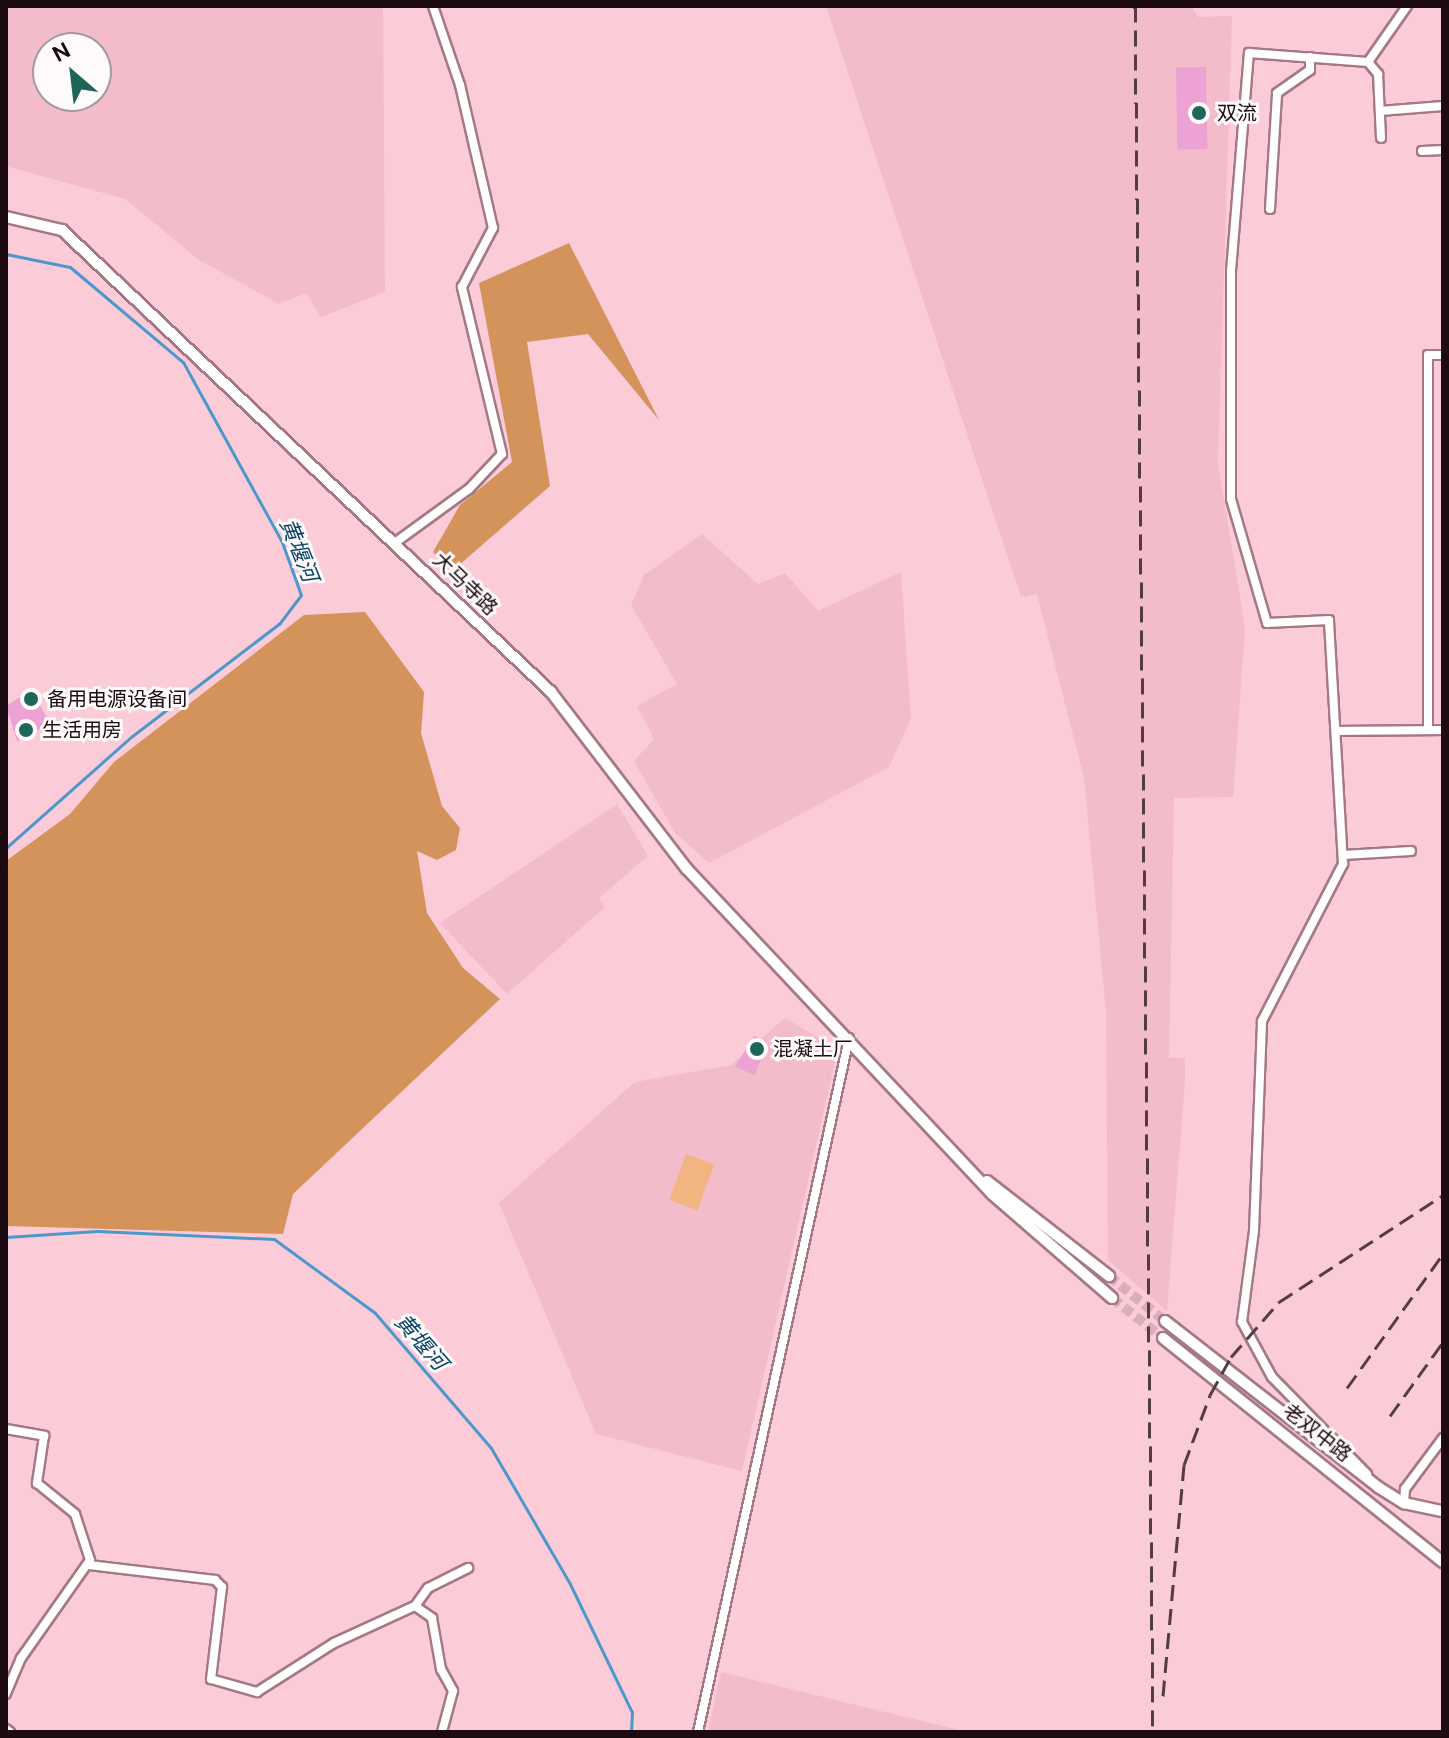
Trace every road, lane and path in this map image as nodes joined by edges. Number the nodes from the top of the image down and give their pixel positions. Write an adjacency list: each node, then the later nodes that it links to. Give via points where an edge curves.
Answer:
1 (433, 6): 13 (street, via 460,85 493,228 462,287 502,454 469,489)
2 (1407, 6): 4 (street)
3 (1310, 57): 4 (street); 10 (street, via 1310,70 1277,93); 16 (street, via 1249,53 1231,271 1231,499 1267,623 1329,620)
4 (1368, 62): 6 (street, via 1378,74)
5 (1443, 106): 6 (street)
6 (1380, 111): 7 (street)
7 (1381, 138)
8 (1443, 150): 9 (street)
9 (1422, 151)
10 (1270, 209)
11 (6, 217): 13 (street, 大马寺路, via 62,230)
12 (1443, 355): 14 (street, via 1428,355)
13 (396, 542): 19 (street, 大马寺路, via 551,692 687,869)
14 (1428, 730): 15 (street); 16 (street)
15 (1443, 730)
16 (1336, 731): 18 (street)
17 (1411, 851): 18 (street)
18 (1343, 855): 27 (street, via 1262,1021 1254,1231 1242,1322 1272,1377)
19 (849, 1037): 20 (street); 36 (street)
20 (963, 1162): 21 (street); 22 (street)
21 (1109, 1276)
22 (1112, 1298)
23 (1165, 1321): 27 (street, 老双中路)
24 (1163, 1338): 30 (street, 老双中路)
25 (6, 1429): 31 (street, via 44,1436 37,1483 75,1514 86,1532)
26 (1443, 1438): 28 (street, via 1405,1489)
27 (1378, 1487): 28 (street, 老双中路)
28 (1404, 1503): 29 (street, 老双中路)
29 (1443, 1511)
30 (1443, 1562)
31 (89, 1565): 33 (street, via 215,1580 222,1587 211,1679 257,1692 334,1643); 34 (street, via 21,1658)
32 (468, 1568): 33 (street, via 428,1588)
33 (415, 1606): 35 (street, via 432,1618 441,1669 453,1691)
34 (6, 1694)
35 (442, 1732)
36 (698, 1732)

